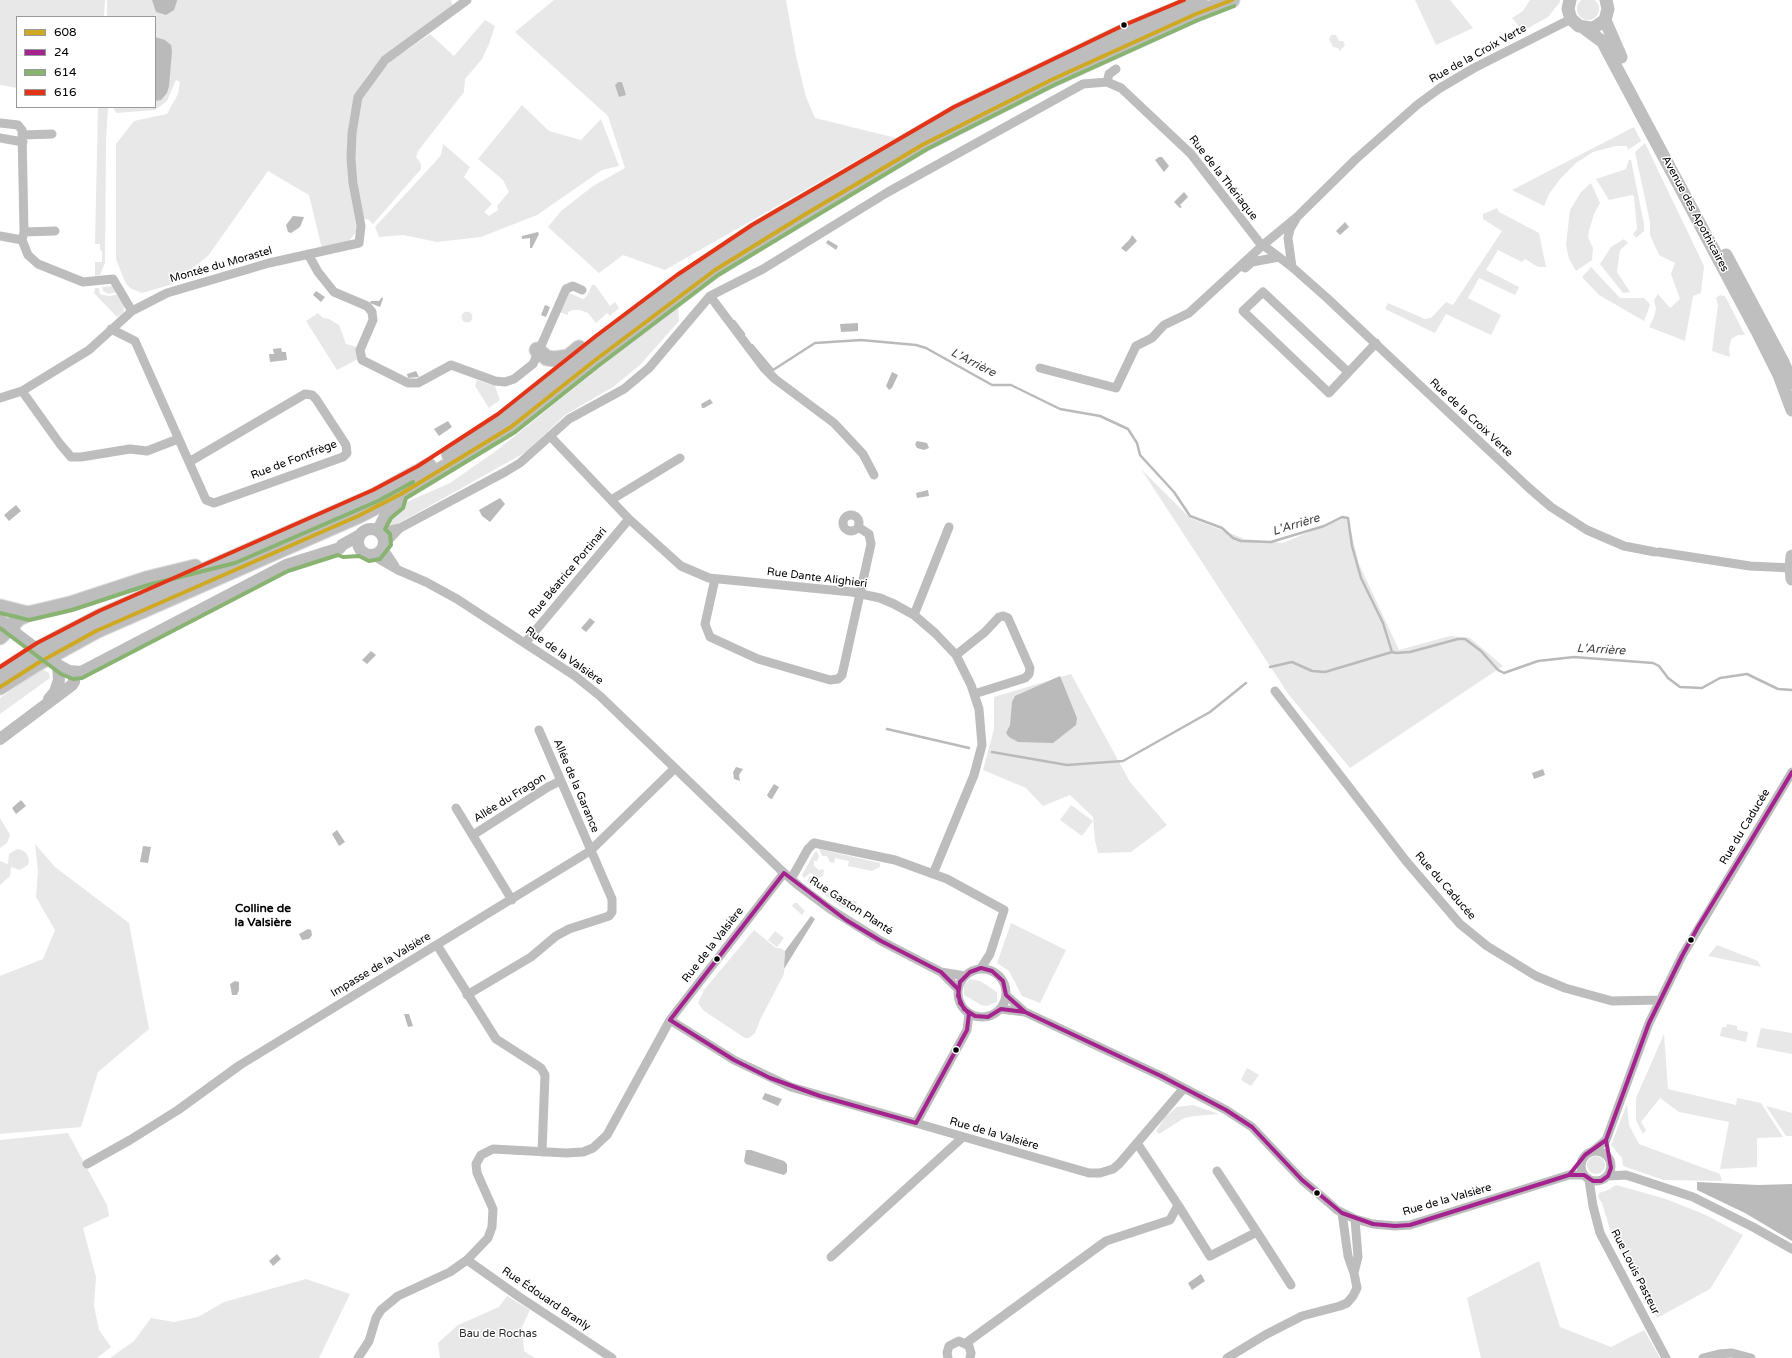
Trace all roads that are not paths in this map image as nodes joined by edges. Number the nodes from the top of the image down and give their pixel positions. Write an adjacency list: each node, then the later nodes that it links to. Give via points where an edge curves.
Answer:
1 (467, 0): 20 (street, Montée du Morastel, via 385,60 358,97 351,158 361,226 359,243)
2 (1200, 0): 28 (main road, via 1125,32 957,112 881,155 725,249)
3 (1232, 0): 42 (main road, via 1051,80 924,144 804,215 715,270 511,427)
4 (1570, 0): 6 (main road, via 1568,9)
5 (1606, 0): 7 (main road, Avenue des Apothicaires, via 1608,9)
6 (1572, 19): 8 (main road, Avenue des Apothicaires); 15 (street, Rue de la Croix Verte, via 1440,88 1385,132)
7 (1604, 20): 8 (main road, via 1595,27); 33 (main road, Avenue des Apothicaires, via 1614,44 1749,296)
8 (1584, 28): 36 (main road, Avenue des Apothicaires, via 1603,42 1759,335 1779,375)
9 (1116, 69): 10 (street, via 1109,74)
10 (1107, 82): 19 (street, Rue de la Thériaque, via 1121,88 1191,154 1254,237); 25 (street, via 1083,84 888,192 763,269)
11 (0, 123): 14 (street, via 18,125)
12 (52, 134): 14 (street)
13 (0, 138): 14 (street)
14 (23, 138): 18 (street)
15 (1297, 217): 19 (street, Rue de la Croix Verte); 22 (street, Rue de la Croix Verte, via 1288,238)
16 (55, 231): 18 (street)
17 (0, 236): 18 (street)
18 (23, 236): 26 (street, via 28,255 38,264 83,282 112,279)
19 (1263, 245): 21 (street, Rue de la Croix Verte); 23 (street, Rue de la Croix Verte)
20 (308, 254): 26 (street, Montée du Morastel, via 188,285); 30 (street, via 334,292 367,306 372,312 372,323 360,350 362,360 402,381 418,383 451,365 489,380 509,381 533,364)
21 (1279, 257): 22 (street, Rue de la Croix Verte); 23 (street, Rue de la Croix Verte, via 1252,262 1243,271)
22 (1292, 267): 29 (street, Rue de la Croix Verte)
23 (1228, 278): 31 (street, Rue de la Croix Verte, via 1189,312 1164,325 1152,338 1136,346 1116,388)
24 (582, 290): 30 (street, via 573,286 566,289)
25 (710, 296): 37 (street, via 637,380 569,419); 41 (street, via 764,368 834,423 863,454)
26 (132, 311): 27 (street, Montée du Morastel)
27 (111, 329): 34 (street, Montée du Morastel, via 89,350); 38 (street, Rue de Fontfrège, via 135,341)
28 (600, 341): 30 (main road, via 589,341 568,356 555,359 547,358); 52 (main road, via 502,419 421,471 376,495)
29 (1376, 343): 32 (street); 53 (street, Rue de la Croix Verte, via 1491,453 1551,507 1573,523 1624,546 1750,566)
30 (538, 350)
31 (1040, 368)
32 (1348, 372): 32 (street, via 1263,292 1243,312 1329,393)
33 (1792, 383)
34 (22, 391): 35 (street, Montée du Morastel); 38 (street, via 71,457 130,449 147,451)
35 (0, 398)
36 (1792, 410)
37 (550, 436): 43 (street, Rue Dante Alighieri); 48 (street, via 520,464)
38 (178, 439): 40 (street, Rue de Fontfrège)
39 (680, 458): 43 (street)
40 (188, 462): 40 (street, Rue de Fontfrège, via 305,394 316,399 346,445 347,453 343,457 214,503 206,500)
41 (874, 475)
42 (401, 494): 48 (street, via 398,505 386,514); 67 (main road, via 358,516 96,631)
43 (612, 500): 44 (street, Rue Dante Alighieri)
44 (629, 518): 55 (street, Rue Dante Alighieri, via 681,566 695,574); 61 (street, Rue Béatrice Portinari)
45 (858, 527): 56 (street, via 869,534 871,544)
46 (949, 527): 59 (street)
47 (360, 535): 48 (street, via 370,528); 49 (street); 50 (street, via 358,543)
48 (382, 539): 51 (street, via 377,554); 54 (street)
49 (340, 548): 50 (street, via 344,551); 64 (street, via 286,565 81,672)
50 (361, 550): 51 (street)
51 (372, 555): 54 (street, Rue de la Valsière)
52 (233, 557): 58 (main road, via 146,579 70,604); 65 (main road, via 83,625 40,648)
53 (1792, 568)
54 (398, 570): 61 (street, Rue de la Valsière, via 457,598)
55 (715, 579): 56 (street, Rue Dante Alighieri); 56 (street, via 705,624 710,637 758,660 830,680 838,679 842,675)
56 (860, 593): 59 (street, Rue Dante Alighieri, via 894,604)
57 (0, 607): 58 (main road)
58 (28, 614): 60 (main road, via 19,618)
59 (914, 615): 62 (street, Rue Dante Alighieri)
60 (7, 630): 63 (street, bridge)
61 (525, 642): 73 (street, Rue de la Valsière, via 600,696)
62 (956, 655): 69 (street, Rue Dante Alighieri); 69 (street, via 999,617 1008,618 1030,668 1029,674 1025,678)
63 (58, 665): 64 (street); 66 (street)
64 (72, 672): 66 (street); 70 (street, via 72,685)
65 (0, 674)
66 (59, 680): 70 (street, via 55,692)
67 (0, 686)
68 (1275, 692): 92 (street, Rue du Caducée, via 1406,862 1460,924 1487,946 1536,976 1565,988 1612,1000)
69 (974, 694): 80 (street, Rue Dante Alighieri, via 979,708 982,739 978,762)
70 (46, 703): 72 (street)
71 (539, 730): 75 (street, Allée de la Garance)
72 (0, 739)
73 (674, 769): 78 (street, Impasse de la Valsière); 79 (street, Rue de la Valsière)
74 (1792, 772): 92 (street, Rue du Caducée, via 1690,941)
75 (560, 781): 77 (street, Allée du Fragon); 78 (street, Allée de la Garance)
76 (456, 808): 77 (street)
77 (472, 835): 82 (street)
78 (590, 851): 82 (street, Impasse de la Valsière); 90 (street, Allée de la Garance, via 612,899 613,907 609,916 556,936 531,957)
79 (784, 873): 81 (street, Rue Gaston Planté); 97 (street, Rue de la Valsière)
80 (933, 874): 81 (street, via 889,858 814,843); 84 (street, via 1004,910)
81 (791, 880): 87 (street, Rue Gaston Planté, via 857,927)
82 (512, 900): 83 (street, Impasse de la Valsière)
83 (437, 945): 90 (street); 108 (street, Impasse de la Valsière, via 240,1065 178,1110)
84 (990, 954): 85 (street); 86 (street)
85 (982, 968): 86 (street); 88 (street)
86 (992, 971): 91 (street, via 1003,981)
87 (941, 972): 88 (street, Rue Gaston Planté); 89 (street, Rue Gaston Planté)
88 (965, 976): 89 (street)
89 (958, 989): 95 (street, Rue Gaston Planté, via 960,1003)
90 (467, 995): 105 (street, via 496,1039 541,1068 545,1074)
91 (1006, 995): 93 (street); 94 (street)
92 (1660, 1000): 102 (street, Rue du Caducée)
93 (1001, 1009): 94 (street); 96 (street)
94 (1025, 1012): 99 (street)
95 (969, 1014): 96 (street); 98 (street)
96 (981, 1017): 98 (street)
97 (670, 1020): 100 (street, Rue de la Valsière, via 734,1060 770,1078 820,1096); 105 (street, via 607,1135 593,1148 583,1152)
98 (966, 1030): 100 (street)
99 (1184, 1088): 103 (street, Rue de la Valsière); 116 (street, Rue de la Valsière, via 1252,1127 1302,1180)
100 (916, 1123): 101 (street, Rue de la Valsière)
101 (963, 1137): 103 (street, Rue de la Valsière, via 1100,1174 1113,1169); 120 (street)
102 (1606, 1140): 104 (street); 106 (street, Rue du Caducée)
103 (1136, 1143): 115 (street)
104 (1593, 1151): 106 (street, via 1602,1152); 107 (street, via 1585,1155)
105 (542, 1152): 121 (street, via 493,1149 481,1155 476,1164 477,1173 493,1209 492,1227 488,1238)
106 (1610, 1160): 111 (street); 112 (street)
107 (1581, 1162): 110 (street); 113 (street)
108 (87, 1164)
109 (1217, 1171): 118 (street)
110 (1570, 1176): 113 (street, Rue de la Valsière); 117 (street, Rue de la Valsière, via 1410,1225 1373,1224)
111 (1626, 1176): 112 (street); 119 (street, via 1693,1197)
112 (1606, 1177): 113 (street, via 1597,1181); 114 (street)
113 (1586, 1178): 114 (street, Rue Louis Pasteur)
114 (1592, 1194): 130 (street, Rue Louis Pasteur, via 1600,1233)
115 (1178, 1206): 118 (street, via 1210,1256); 124 (street, via 1170,1220 1106,1241)
116 (1342, 1213): 117 (street, Rue de la Valsière); 122 (street, via 1348,1256)
117 (1355, 1219): 122 (street, via 1358,1257)
118 (1257, 1232): 123 (street)
119 (1792, 1249)
120 (831, 1257)
121 (467, 1260): 125 (street, via 439,1278 398,1296 381,1310 369,1341); 126 (street, Rue Édouard Branly)
122 (1354, 1273): 129 (street, via 1357,1288 1347,1302 1302,1316)
123 (1292, 1285)
124 (966, 1343): 127 (street, via 952,1343 947,1350); 128 (street, via 971,1349)
125 (358, 1358)
126 (612, 1358)
127 (948, 1358)
128 (970, 1358)
129 (1228, 1358)
130 (1666, 1358)
131 (1703, 1358): 132 (street, via 1732,1353)
132 (1751, 1358)

